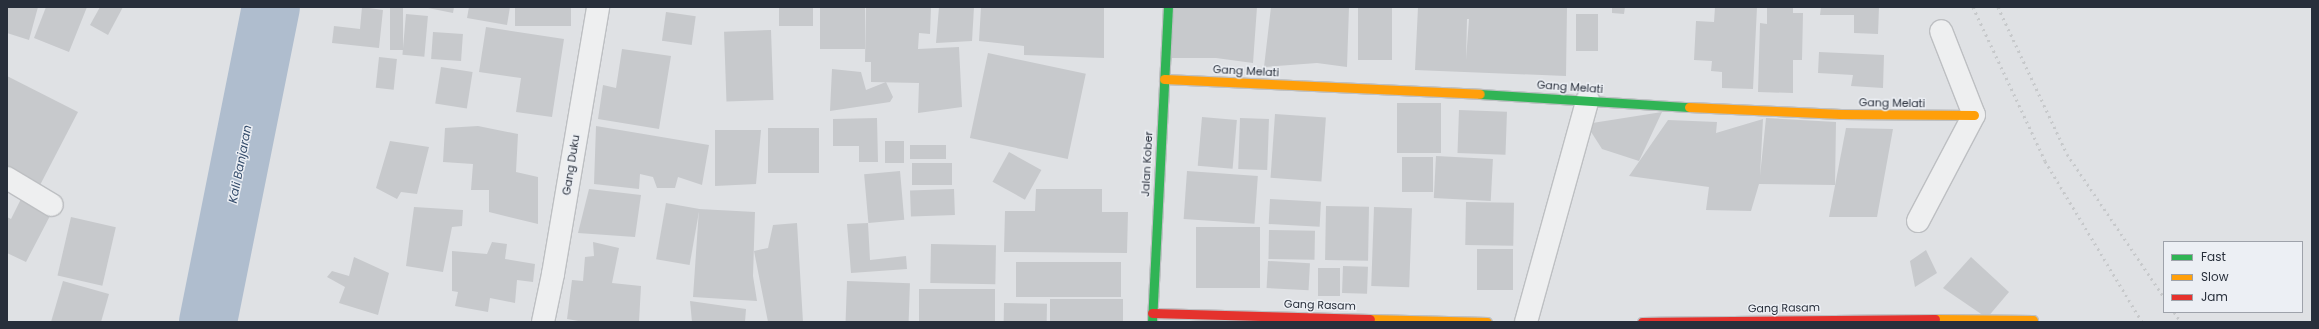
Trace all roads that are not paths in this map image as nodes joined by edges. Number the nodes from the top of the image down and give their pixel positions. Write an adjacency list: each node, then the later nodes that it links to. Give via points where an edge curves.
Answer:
1 (598, 7): 13 (street, Gang Duku, via 554,274)
2 (1168, 7): 4 (street, Jalan Kober)
3 (1941, 31): 6 (street)
4 (1164, 80): 5 (street, Gang Melati); 10 (street, Jalan Kober)
5 (1588, 99): 6 (street, Gang Melati, via 1662,106 1841,114); 15 (street)
6 (1974, 116): 9 (street)
7 (7, 178): 8 (street)
8 (52, 205)
9 (1918, 221)
10 (1152, 317): 14 (street, Gang Rasam)
11 (1926, 320): 12 (street, Gang Rasam); 16 (street, Gang Rasam)
12 (2033, 320)
13 (543, 322)
14 (1487, 322)
15 (1526, 322)
16 (1642, 322)

